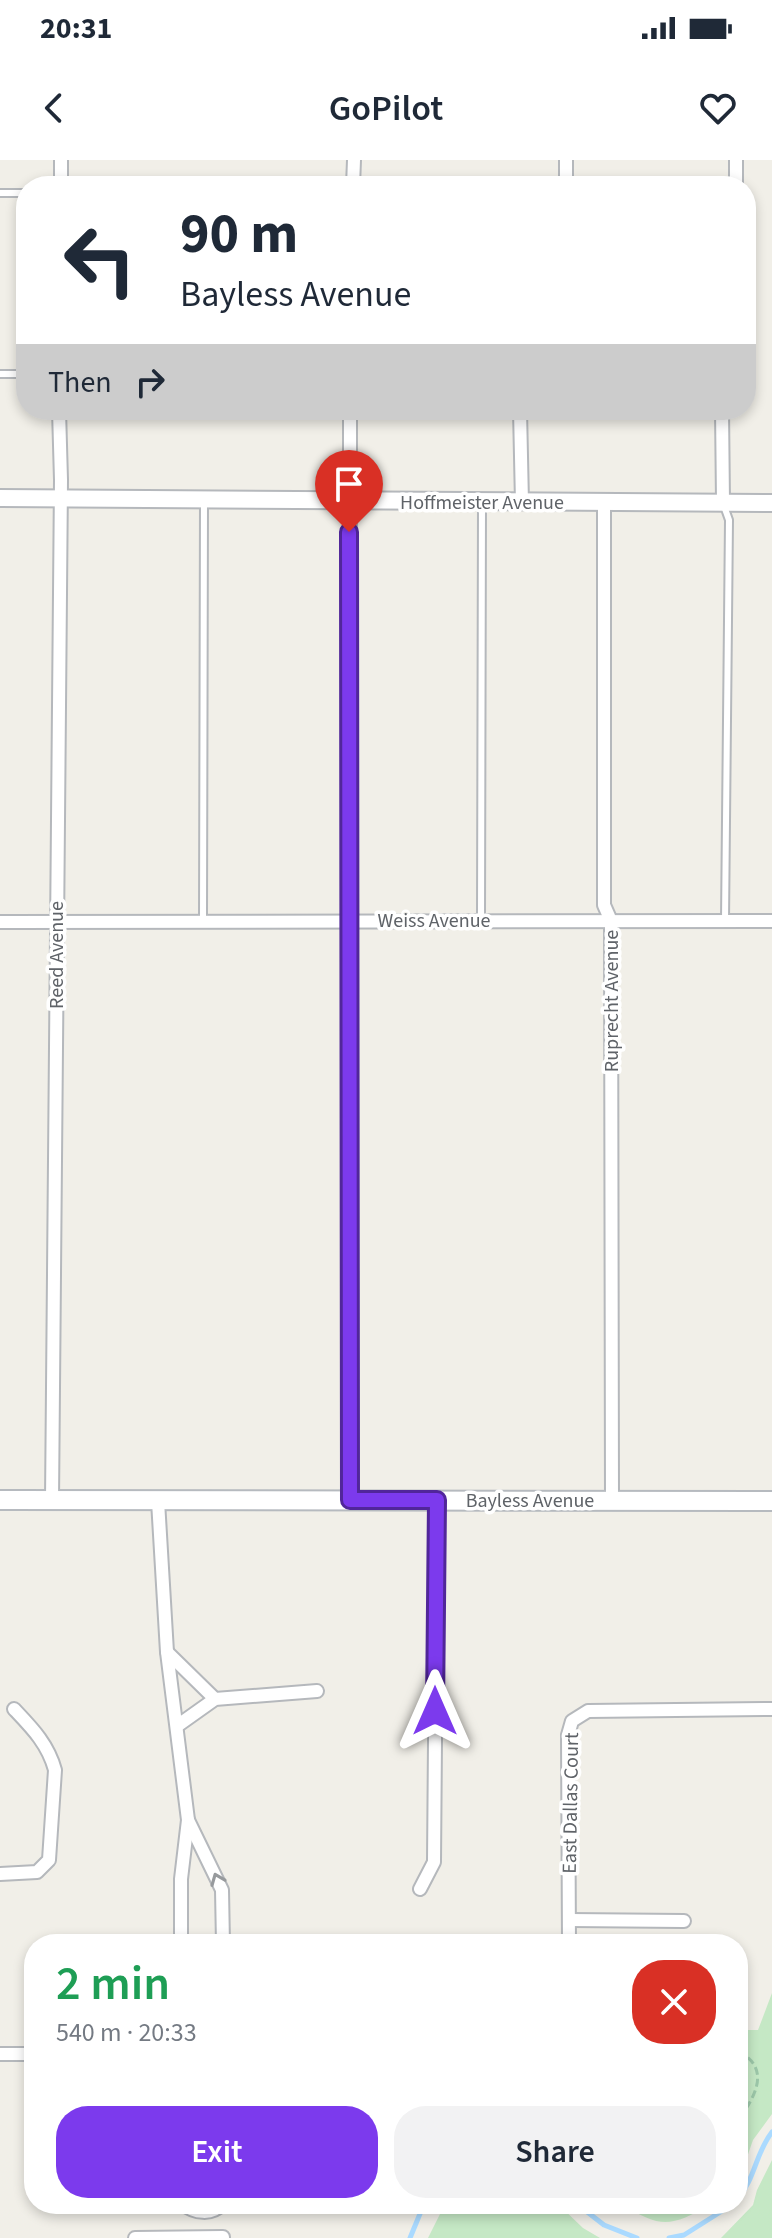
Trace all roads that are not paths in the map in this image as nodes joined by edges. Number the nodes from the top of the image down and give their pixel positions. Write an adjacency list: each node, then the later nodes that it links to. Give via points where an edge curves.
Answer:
1 (59, 420): 6 (street, Reed Avenue)
2 (350, 420): 8 (street)
3 (520, 420): 12 (street)
4 (722, 420): 10 (street)
5 (0, 498): 6 (street, Hoffmeister Avenue)
6 (59, 499): 7 (street, Hoffmeister Avenue); 20 (street, Reed Avenue)
7 (204, 500): 8 (street, Hoffmeister Avenue); 21 (lane)
8 (349, 502): 11 (street, Hoffmeister Avenue); 14 (street)
9 (604, 502): 10 (street, Hoffmeister Avenue); 12 (street, Hoffmeister Avenue); 16 (street, Ruprecht Avenue, via 604,905)
10 (723, 502): 13 (street, Hoffmeister Avenue); 17 (lane, via 729,520)
11 (482, 503): 12 (street, Hoffmeister Avenue); 15 (lane)
12 (522, 503)
13 (772, 503)
14 (351, 920): 15 (street, Weiss Avenue); 21 (street, Weiss Avenue); 23 (street)
15 (481, 920): 16 (street, Weiss Avenue)
16 (611, 921): 17 (street, Weiss Avenue); 25 (street, Ruprecht Avenue)
17 (725, 921): 18 (street, Weiss Avenue)
18 (772, 921)
19 (0, 922): 20 (street, Weiss Avenue)
20 (56, 923): 21 (street, Weiss Avenue); 26 (street, Reed Avenue)
21 (203, 923)
22 (0, 1500): 26 (main road, Bayless Avenue)
23 (350, 1500): 24 (main road, Bayless Avenue); 27 (main road, Bayless Avenue)
24 (437, 1500): 25 (main road, Bayless Avenue); 37 (street, via 434,1862)
25 (612, 1500): 28 (main road, Bayless Avenue)
26 (52, 1501): 27 (main road, Bayless Avenue)
27 (158, 1501): 29 (street)
28 (772, 1501)
29 (167, 1652): 31 (street); 34 (street)
30 (317, 1691): 31 (street)
31 (215, 1699): 34 (street)
32 (14, 1709): 36 (street, via 48,1748 55,1770 51,1852 45,1867 29,1874)
33 (772, 1709): 38 (street, East Dallas Court, via 588,1711 572,1721)
34 (177, 1726): 35 (street)
35 (188, 1820): 40 (street); 41 (street, one-way to 35, via 222,1890)
36 (0, 1874)
37 (420, 1889)
38 (569, 1920): 39 (street); 42 (street, East Dallas Court)
39 (684, 1921)
40 (181, 1934)
41 (223, 1934)
42 (569, 1934)
43 (0, 2054): 44 (street)
44 (24, 2054)
45 (223, 2237): 46 (street)
46 (135, 2238)

